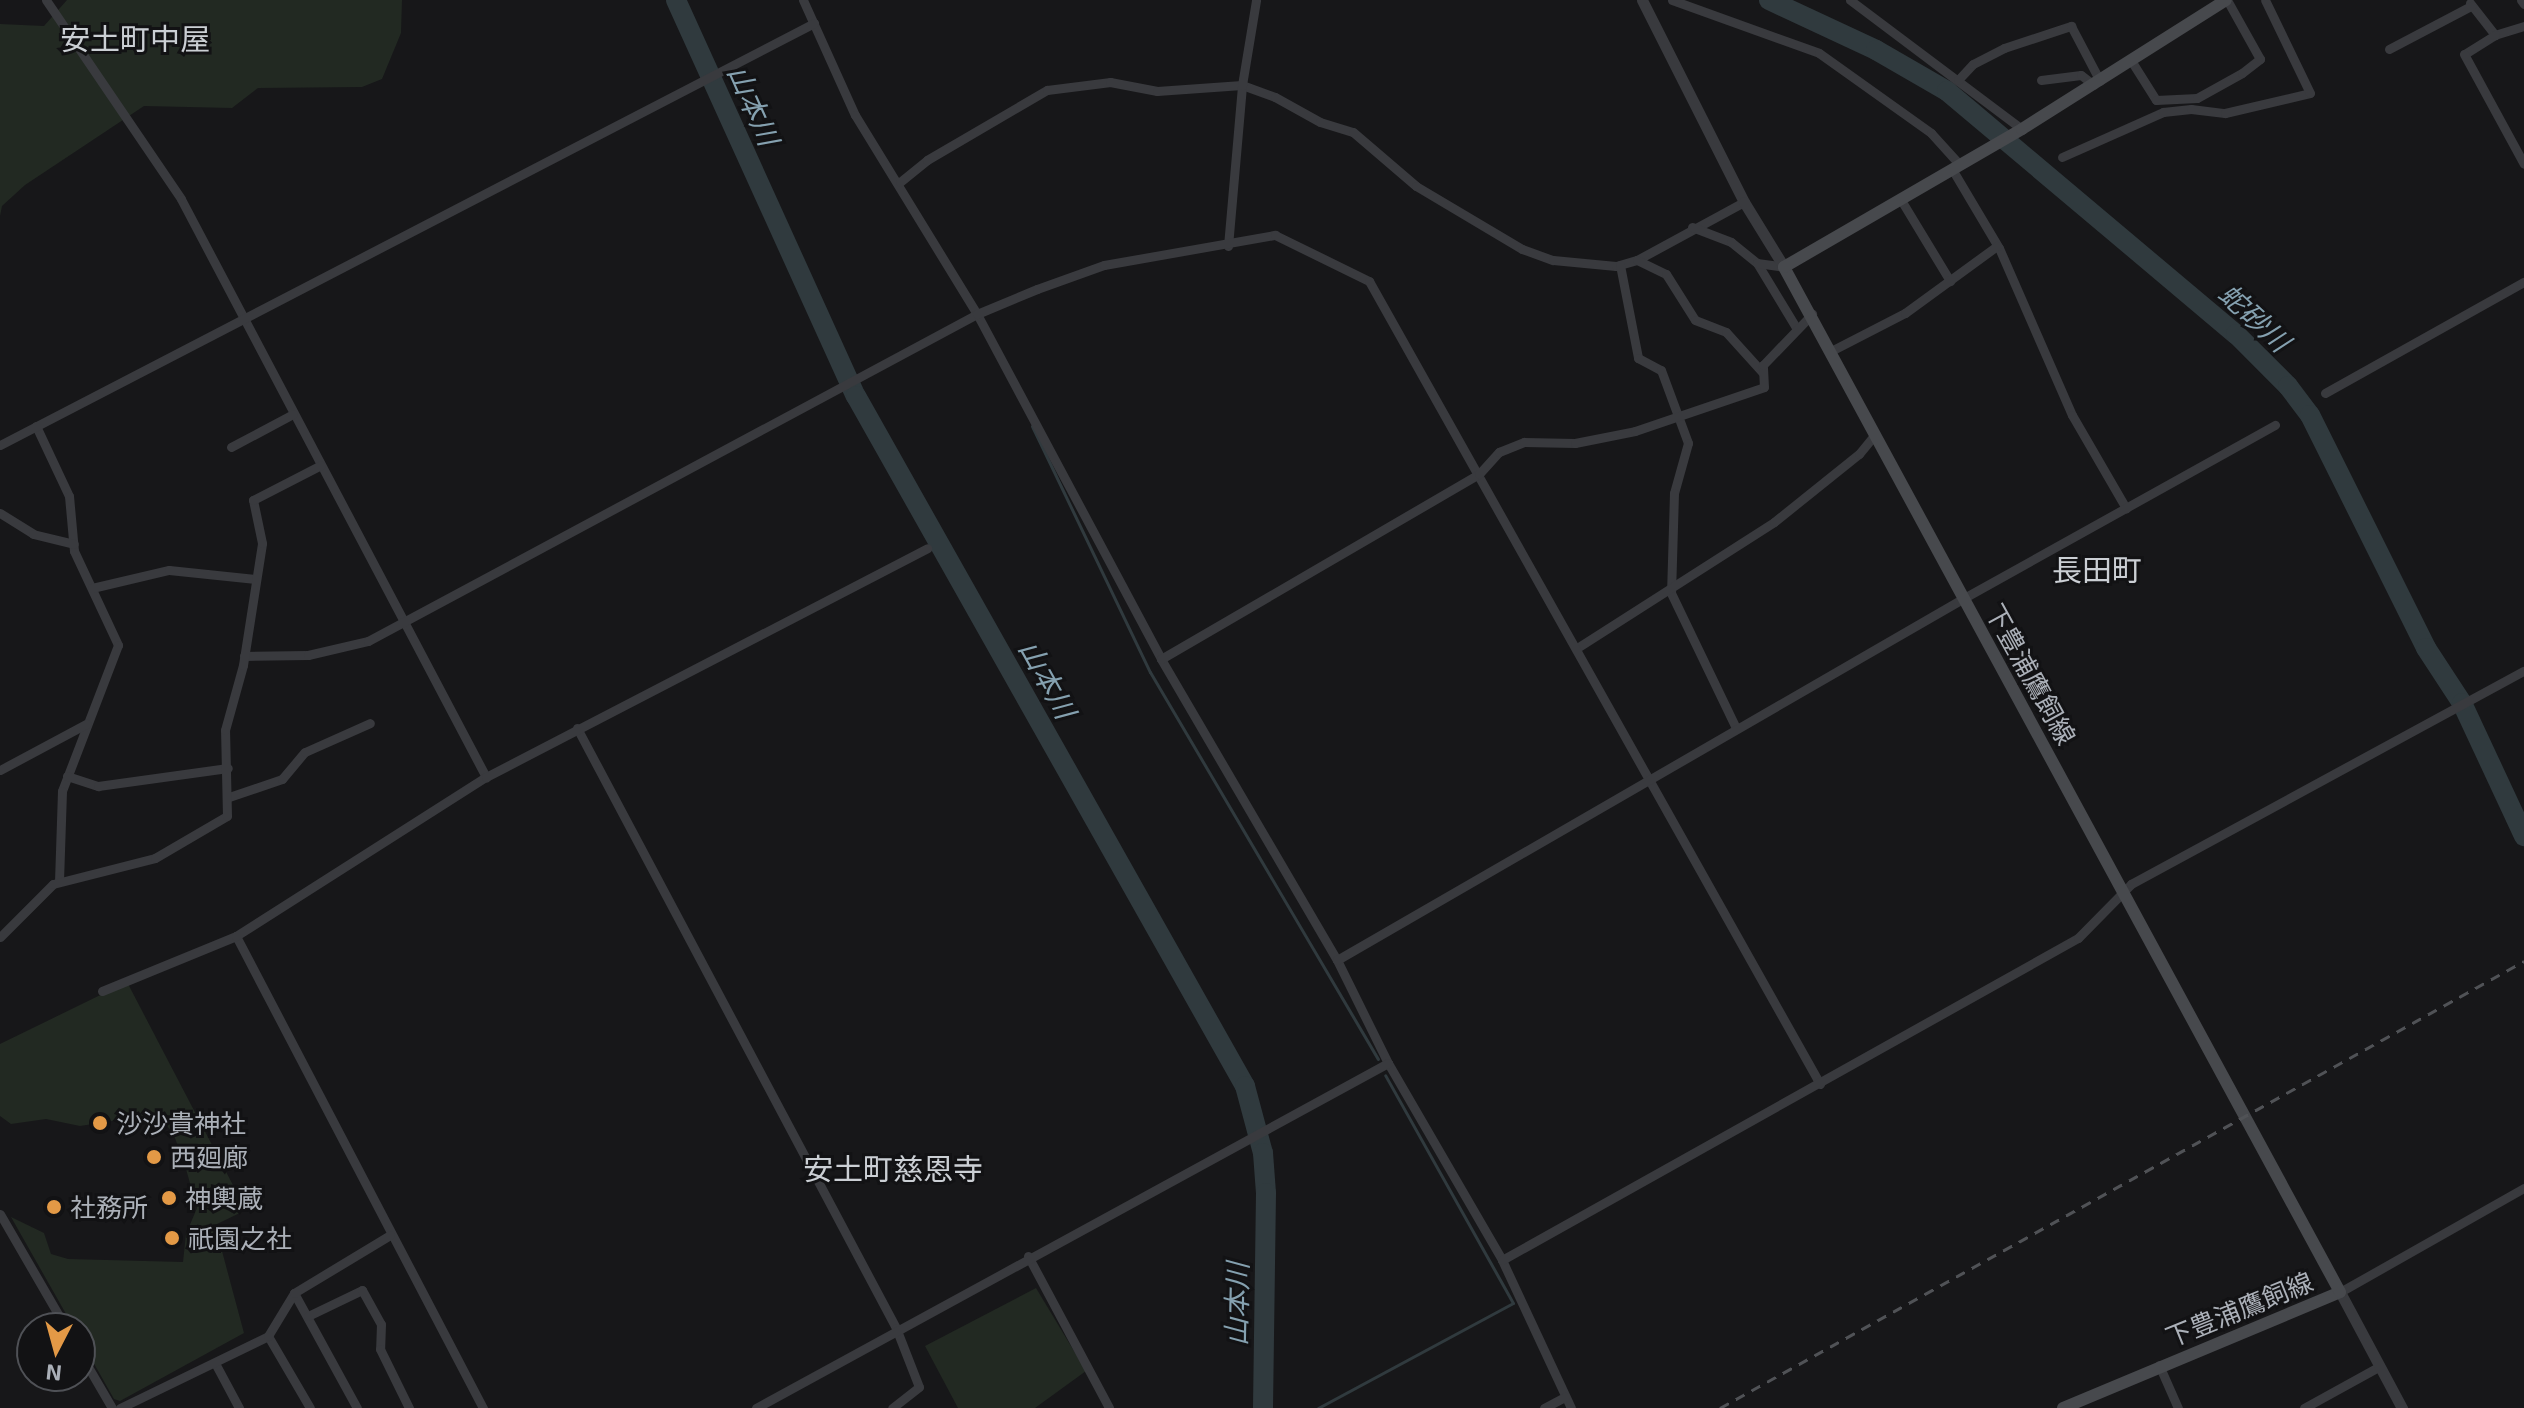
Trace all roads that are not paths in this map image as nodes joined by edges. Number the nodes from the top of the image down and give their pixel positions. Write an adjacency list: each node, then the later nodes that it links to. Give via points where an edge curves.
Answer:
1 (46, 0): 37 (street, via 103,88 147,141)
2 (803, 0): 10 (street)
3 (1256, 0): 18 (street)
4 (1642, 0): 25 (street)
5 (1672, 0): 22 (street, via 1819,53 1931,133)
6 (1850, 0): 15 (street)
7 (2227, 0): 14 (main road); 14 (street, via 2260,59 2242,73 2197,98 2156,100)
8 (2265, 0): 20 (street, via 2310,93 2225,113 2163,112)
9 (2470, 3): 12 (street); 13 (street)
10 (814, 23): 23 (street, via 855,115); 37 (street)
11 (2524, 26): 12 (street)
12 (2495, 35): 21 (street, via 2464,54)
13 (2389, 49)
14 (2132, 62): 17 (main road)
15 (1958, 80): 17 (street, via 1973,64 2004,48 2071,26); 19 (street)
16 (2041, 80): 17 (street, via 2081,75)
17 (2097, 83): 19 (main road)
18 (1242, 85): 23 (street, via 1157,91 1083,82 1047,90 927,160); 27 (street); 31 (street, via 1353,132 1416,186 1522,249 1553,260)
19 (2022, 129): 22 (main road)
20 (2062, 157)
21 (2524, 164)
22 (1956, 167): 24 (main road); 28 (street)
23 (900, 182): 35 (street)
24 (1901, 200): 32 (main road); 33 (street)
25 (1744, 202): 26 (street); 32 (street)
26 (1692, 227): 29 (street); 30 (street, via 1731,242)
27 (1228, 246): 35 (street, via 1104,265); 50 (street, via 1275,235 1369,281)
28 (1997, 246): 33 (street); 51 (street, via 2072,415)
29 (1637, 260): 31 (street); 40 (street, via 1666,274 1695,320 1726,332)
30 (1757, 263): 32 (street); 38 (street)
31 (1620, 265): 43 (street, via 1638,358 1661,370)
32 (1784, 267): 36 (main road, 下豊浦鷹飼線)
33 (1950, 281): 39 (street, via 1886,325)
34 (2524, 282): 41 (street)
35 (977, 314): 59 (street); 62 (street)
36 (1812, 314): 38 (street); 39 (main road, 下豊浦鷹飼線)
37 (241, 319): 42 (street); 45 (street)
38 (1797, 329): 40 (street, via 1763,365)
39 (1831, 351): 46 (main road, 下豊浦鷹飼線)
40 (1763, 373): 43 (street, via 1764,387)
41 (2325, 393)
42 (293, 414): 48 (street); 49 (street)
43 (1678, 419): 50 (street, via 1575,443 1524,442 1499,452); 57 (street, via 1688,443 1674,493)
44 (2275, 425): 51 (street)
45 (36, 426): 47 (street); 53 (street, via 69,496)
46 (1875, 434): 57 (street, via 1859,454 1774,522); 58 (main road, 下豊浦鷹飼線)
47 (0, 445)
48 (231, 447)
49 (321, 465): 55 (street, via 253,500 262,543); 59 (street)
50 (1479, 474): 60 (street); 62 (street)
51 (2126, 508): 58 (street)
52 (0, 513): 53 (street, via 33,534)
53 (74, 544): 56 (street)
54 (927, 548): 66 (street)
55 (256, 579): 56 (street, via 169,570); 61 (street)
56 (92, 588): 65 (street, via 118,645)
57 (1671, 593): 60 (street); 67 (street)
58 (1964, 598): 67 (street); 75 (main road, 下豊浦鷹飼線)
59 (407, 623): 61 (street, via 338,650); 71 (street)
60 (1577, 648): 72 (street)
61 (244, 656): 68 (street, via 225,730)
62 (1161, 659): 78 (street)
63 (2524, 671): 75 (street)
64 (370, 723): 73 (street, via 305,752 282,779)
65 (86, 724): 69 (street); 70 (street)
66 (577, 728): 71 (street); 91 (street)
67 (1736, 728): 72 (street)
68 (228, 768): 70 (street, via 98,786); 73 (street)
69 (0, 770)
70 (67, 776): 74 (street)
71 (486, 777): 76 (street)
72 (1649, 781): 78 (street); 81 (street)
73 (229, 797): 74 (street, via 227,816 155,858)
74 (59, 882): 77 (street)
75 (2124, 889): 81 (street, via 2078,938); 87 (main road, 下豊浦鷹飼線)
76 (236, 936): 79 (street); 84 (street)
77 (0, 937)
78 (1337, 960): 80 (street)
79 (102, 991)
80 (1388, 1063): 85 (street); 86 (street)
81 (1820, 1084): 86 (street)
82 (2524, 1188): 87 (street)
83 (0, 1214): 89 (street)
84 (390, 1235): 88 (street); 104 (street)
85 (1028, 1256): 91 (street); 107 (street)
86 (1502, 1260): 97 (street)
87 (2340, 1292): 94 (main road, 下豊浦鷹飼線); 95 (street)
88 (294, 1293): 90 (street); 92 (street)
89 (57, 1312)
90 (308, 1316): 102 (street); 103 (street, via 362,1290 381,1324 380,1349)
91 (896, 1328): 105 (street); 106 (street, via 919,1387)
92 (268, 1336): 93 (street); 101 (street)
93 (215, 1363): 99 (street); 100 (street)
94 (2159, 1365): 110 (main road, 下豊浦鷹飼線); 111 (street)
95 (2380, 1366): 112 (street); 113 (street)
96 (96, 1380): 98 (street)
97 (1565, 1397): 108 (street); 109 (street)
98 (112, 1408)
99 (120, 1408)
100 (239, 1408)
101 (310, 1408)
102 (357, 1408)
103 (409, 1408)
104 (483, 1408)
105 (756, 1408)
106 (892, 1408)
107 (1109, 1408)
108 (1544, 1408)
109 (1571, 1408)
110 (2063, 1408)
111 (2178, 1408)
112 (2304, 1408)
113 (2402, 1408)

